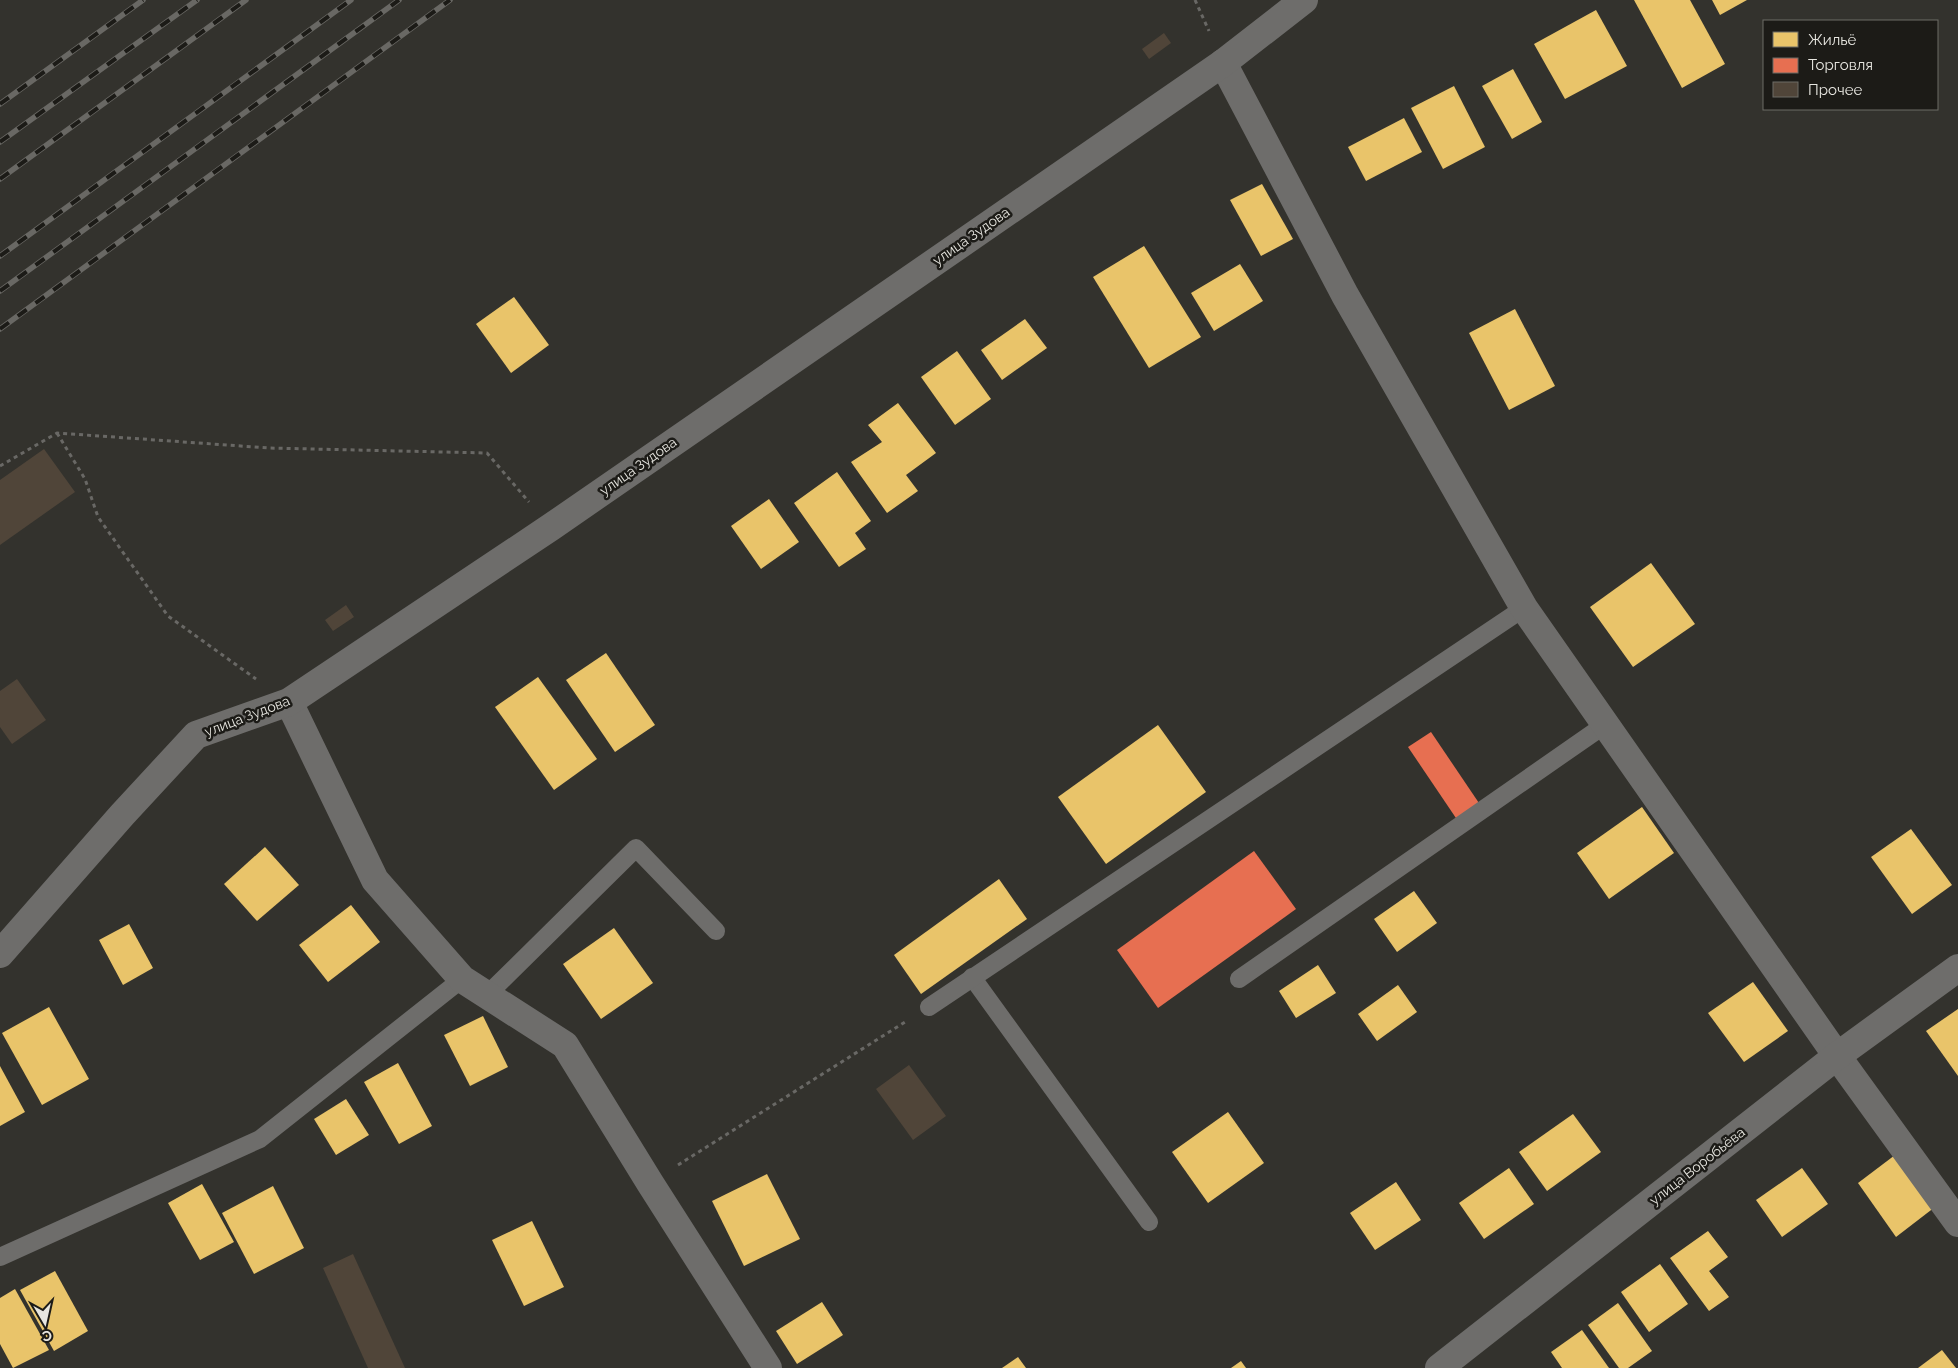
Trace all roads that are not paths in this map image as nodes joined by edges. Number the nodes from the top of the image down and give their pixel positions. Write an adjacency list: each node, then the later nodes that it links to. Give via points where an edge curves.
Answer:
1 (1304, 0): 2 (street, улица Зудова)
2 (1223, 62): 3 (street, via 1345,295); 4 (street, улица Зудова, via 550,527)
3 (1524, 608): 5 (street); 9 (lane)
4 (289, 702): 7 (street, улица Зудова, via 196,735); 10 (street, via 375,880)
5 (1606, 724): 11 (lane); 14 (street)
6 (716, 930): 12 (lane, via 636,848)
7 (0, 954)
8 (1958, 968): 14 (street, улица Воробьёва)
9 (972, 977): 13 (lane); 15 (lane)
10 (462, 979): 12 (street); 17 (lane, via 260,1139)
11 (1239, 979)
12 (487, 995): 18 (street, via 565,1045)
13 (929, 1007)
14 (1837, 1056): 16 (street); 19 (street, улица Воробьёва)
15 (1149, 1222)
16 (1958, 1223)
17 (0, 1256)
18 (768, 1368)
19 (1439, 1368)

